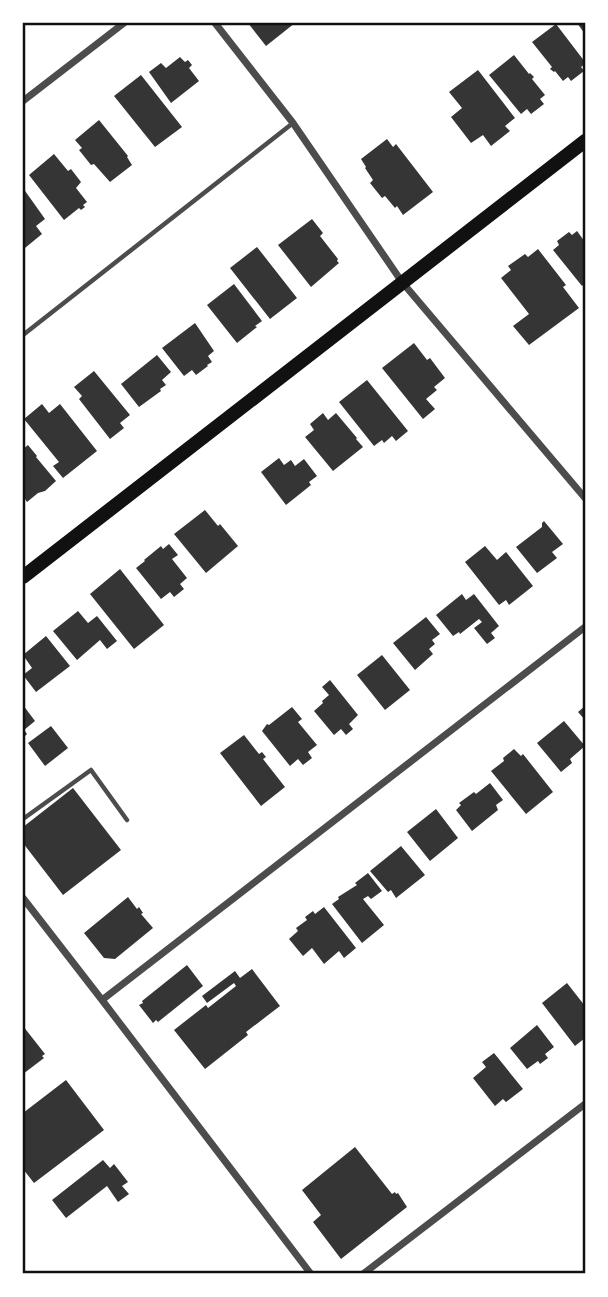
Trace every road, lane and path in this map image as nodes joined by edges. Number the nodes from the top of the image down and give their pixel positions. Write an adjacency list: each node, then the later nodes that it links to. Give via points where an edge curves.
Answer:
1 (124, 23): 3 (street)
2 (215, 23): 4 (street)
3 (23, 101)
4 (293, 123): 6 (street); 7 (lane)
5 (585, 141): 6 (main road)
6 (402, 282): 8 (street); 9 (main road)
7 (23, 335)
8 (585, 498)
9 (23, 577)
10 (585, 627): 14 (street)
11 (23, 819): 12 (lane, via 91,770)
12 (127, 820)
13 (23, 898): 14 (street)
14 (102, 1000): 16 (street)
15 (585, 1104): 17 (street)
16 (311, 1274)
17 (363, 1274)

